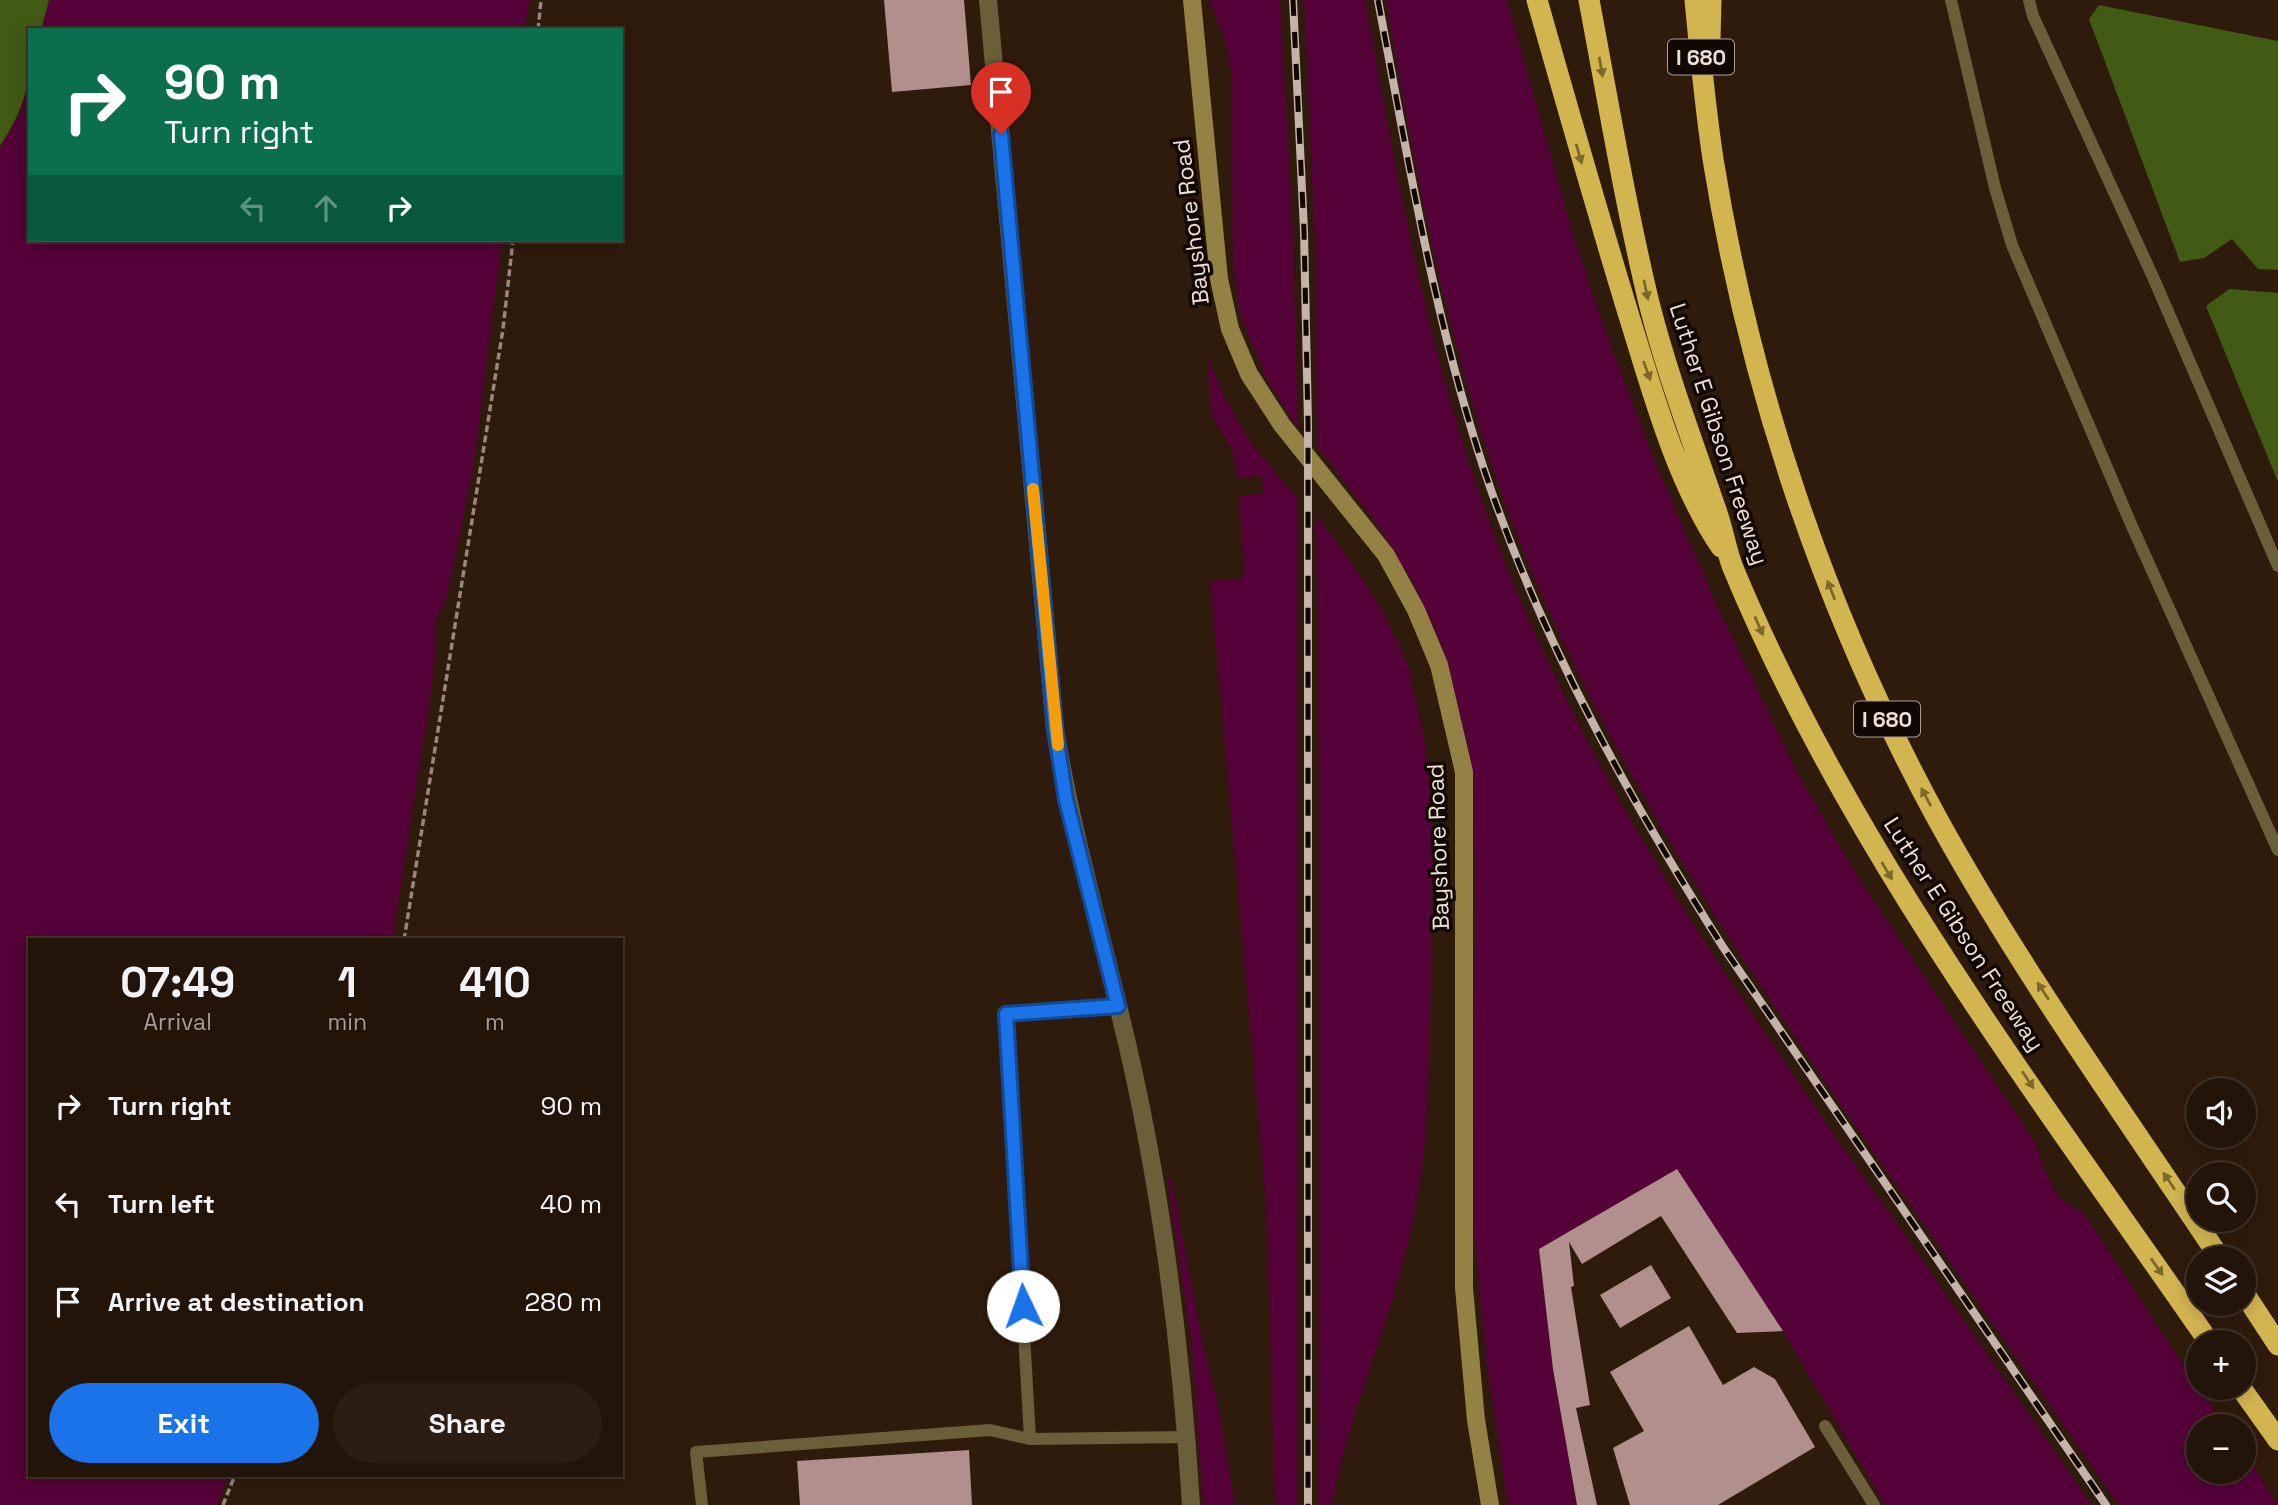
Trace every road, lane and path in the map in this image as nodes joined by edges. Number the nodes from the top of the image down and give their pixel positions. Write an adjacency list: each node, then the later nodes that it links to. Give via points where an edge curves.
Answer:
1 (541, 0): 10 (path)
2 (988, 0): 17 (street, via 1055,729 1066,800)
3 (1192, 0): 31 (street, Bayshore Road, via 1219,279 1230,329 1249,374 1282,425 1386,555 1416,610 1439,665 1464,772 1464,1288 1476,1420)
4 (1537, 0): 13 (highway, one-way to 13, via 1643,361 1702,518)
5 (1589, 0): 13 (highway, Luther E Gibson Freeway, one-way to 13, via 1650,304)
6 (1695, 0): 11 (highway, Luther E Gibson Freeway / I 680)
7 (1711, 0): 11 (highway)
8 (1951, 0): 15 (lane, via 1995,188 2017,258)
9 (2029, 0): 14 (lane)
10 (538, 28)
11 (1707, 113): 18 (highway, Luther E Gibson Freeway / I 680, one-way to 11, via 1982,895 1868,680 1820,563 1772,419 1732,261)
12 (513, 242): 16 (path, via 503,329)
13 (1731, 564): 20 (highway, Luther E Gibson Freeway, one-way to 20, via 1794,705 1912,911)
14 (2278, 566)
15 (2278, 850)
16 (404, 938)
17 (1118, 1006): 24 (street, via 1163,1236); 25 (lane, via 1006,1014)
18 (2212, 1246)
19 (2256, 1311): 21 (highway)
20 (2201, 1330)
21 (2278, 1345)
22 (2250, 1400): 26 (highway)
23 (1825, 1426): 32 (lane)
24 (1187, 1437): 25 (lane); 30 (street)
25 (1030, 1438): 29 (lane, via 990,1430 696,1452)
26 (2278, 1440)
27 (234, 1477): 28 (path)
28 (223, 1505)
29 (702, 1505)
30 (1191, 1505)
31 (1490, 1505)
32 (1874, 1505)

